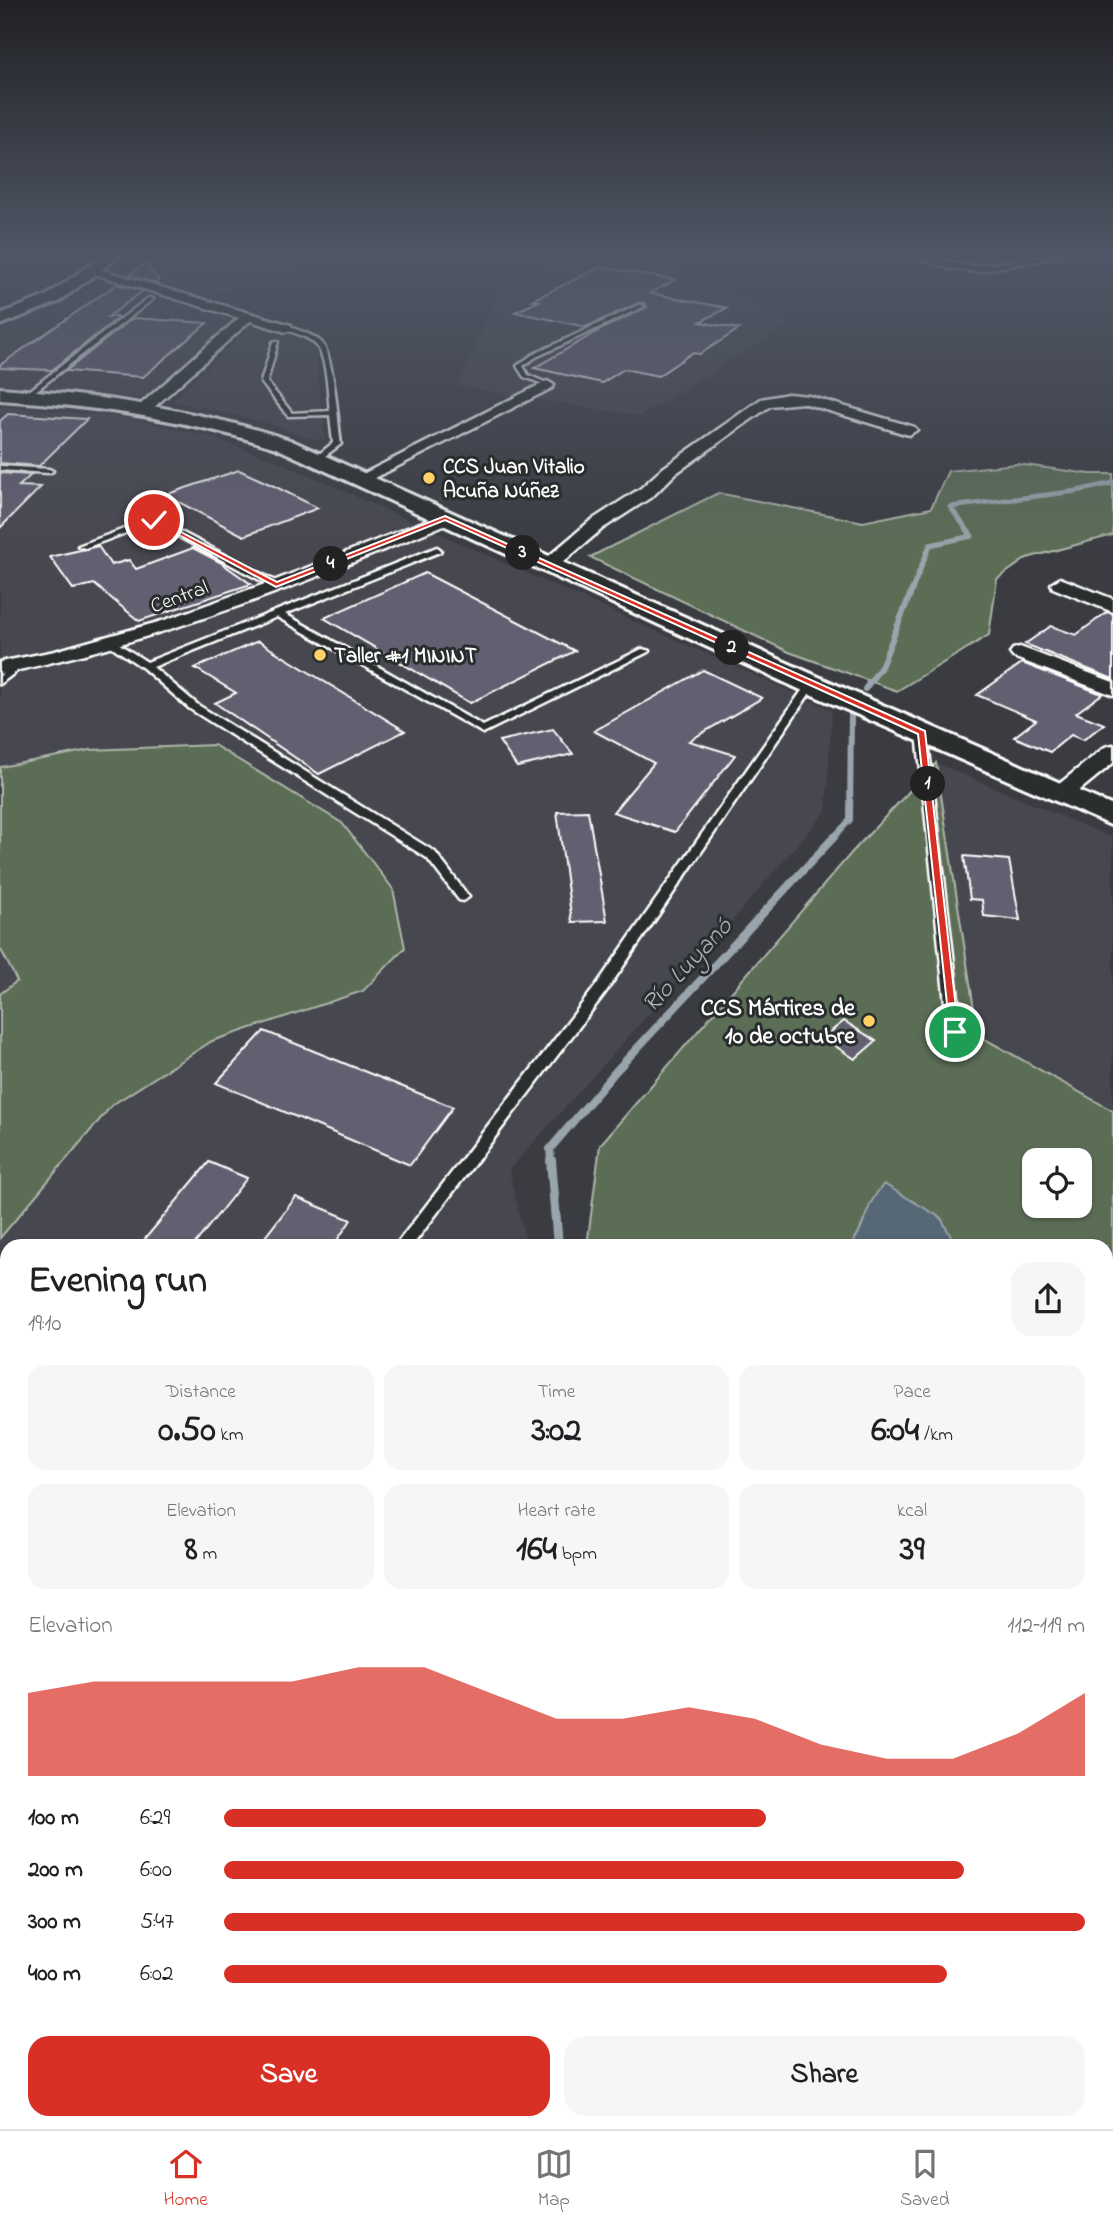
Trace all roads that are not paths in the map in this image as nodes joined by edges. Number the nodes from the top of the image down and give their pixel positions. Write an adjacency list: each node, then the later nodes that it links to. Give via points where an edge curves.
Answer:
1 (79, 354): 8 (lane)
2 (206, 354): 9 (street)
3 (272, 354): 10 (lane, via 264,382 290,415)
4 (324, 354): 10 (lane)
5 (538, 354): 6 (lane, via 520,366 526,376)
6 (547, 385): 15 (street)
7 (0, 394): 8 (main road)
8 (26, 396): 9 (main road)
9 (146, 407): 12 (main road, via 232,426)
10 (334, 414): 12 (lane, via 337,444)
11 (909, 430): 19 (street, via 804,399 766,402)
12 (317, 460): 15 (main road)
13 (0, 468): 14 (lane)
14 (49, 471)
15 (361, 479): 16 (main road)
16 (445, 518): 19 (main road); 21 (street, Central)
17 (82, 546): 21 (lane, via 154,520)
18 (437, 550): 23 (lane)
19 (548, 565): 31 (main road)
20 (1060, 584): 22 (street)
21 (276, 585): 24 (street, Central, via 162,628)
22 (1113, 607)
23 (278, 614): 25 (lane, via 483,730); 28 (lane)
24 (110, 642): 27 (street, Central); 28 (lane)
25 (645, 651)
26 (1020, 653): 32 (street)
27 (20, 665): 29 (street, Central); 30 (lane)
28 (146, 666): 37 (lane, via 194,707 431,855)
29 (0, 668)
30 (0, 681)
31 (811, 684): 33 (main road); 39 (lane, via 600,990)
32 (1113, 689)
33 (922, 733): 35 (main road); 38 (lane)
34 (1113, 752): 35 (street)
35 (1060, 794): 36 (main road)
36 (1113, 817)
37 (463, 897)
38 (955, 1032)
39 (408, 1239)

